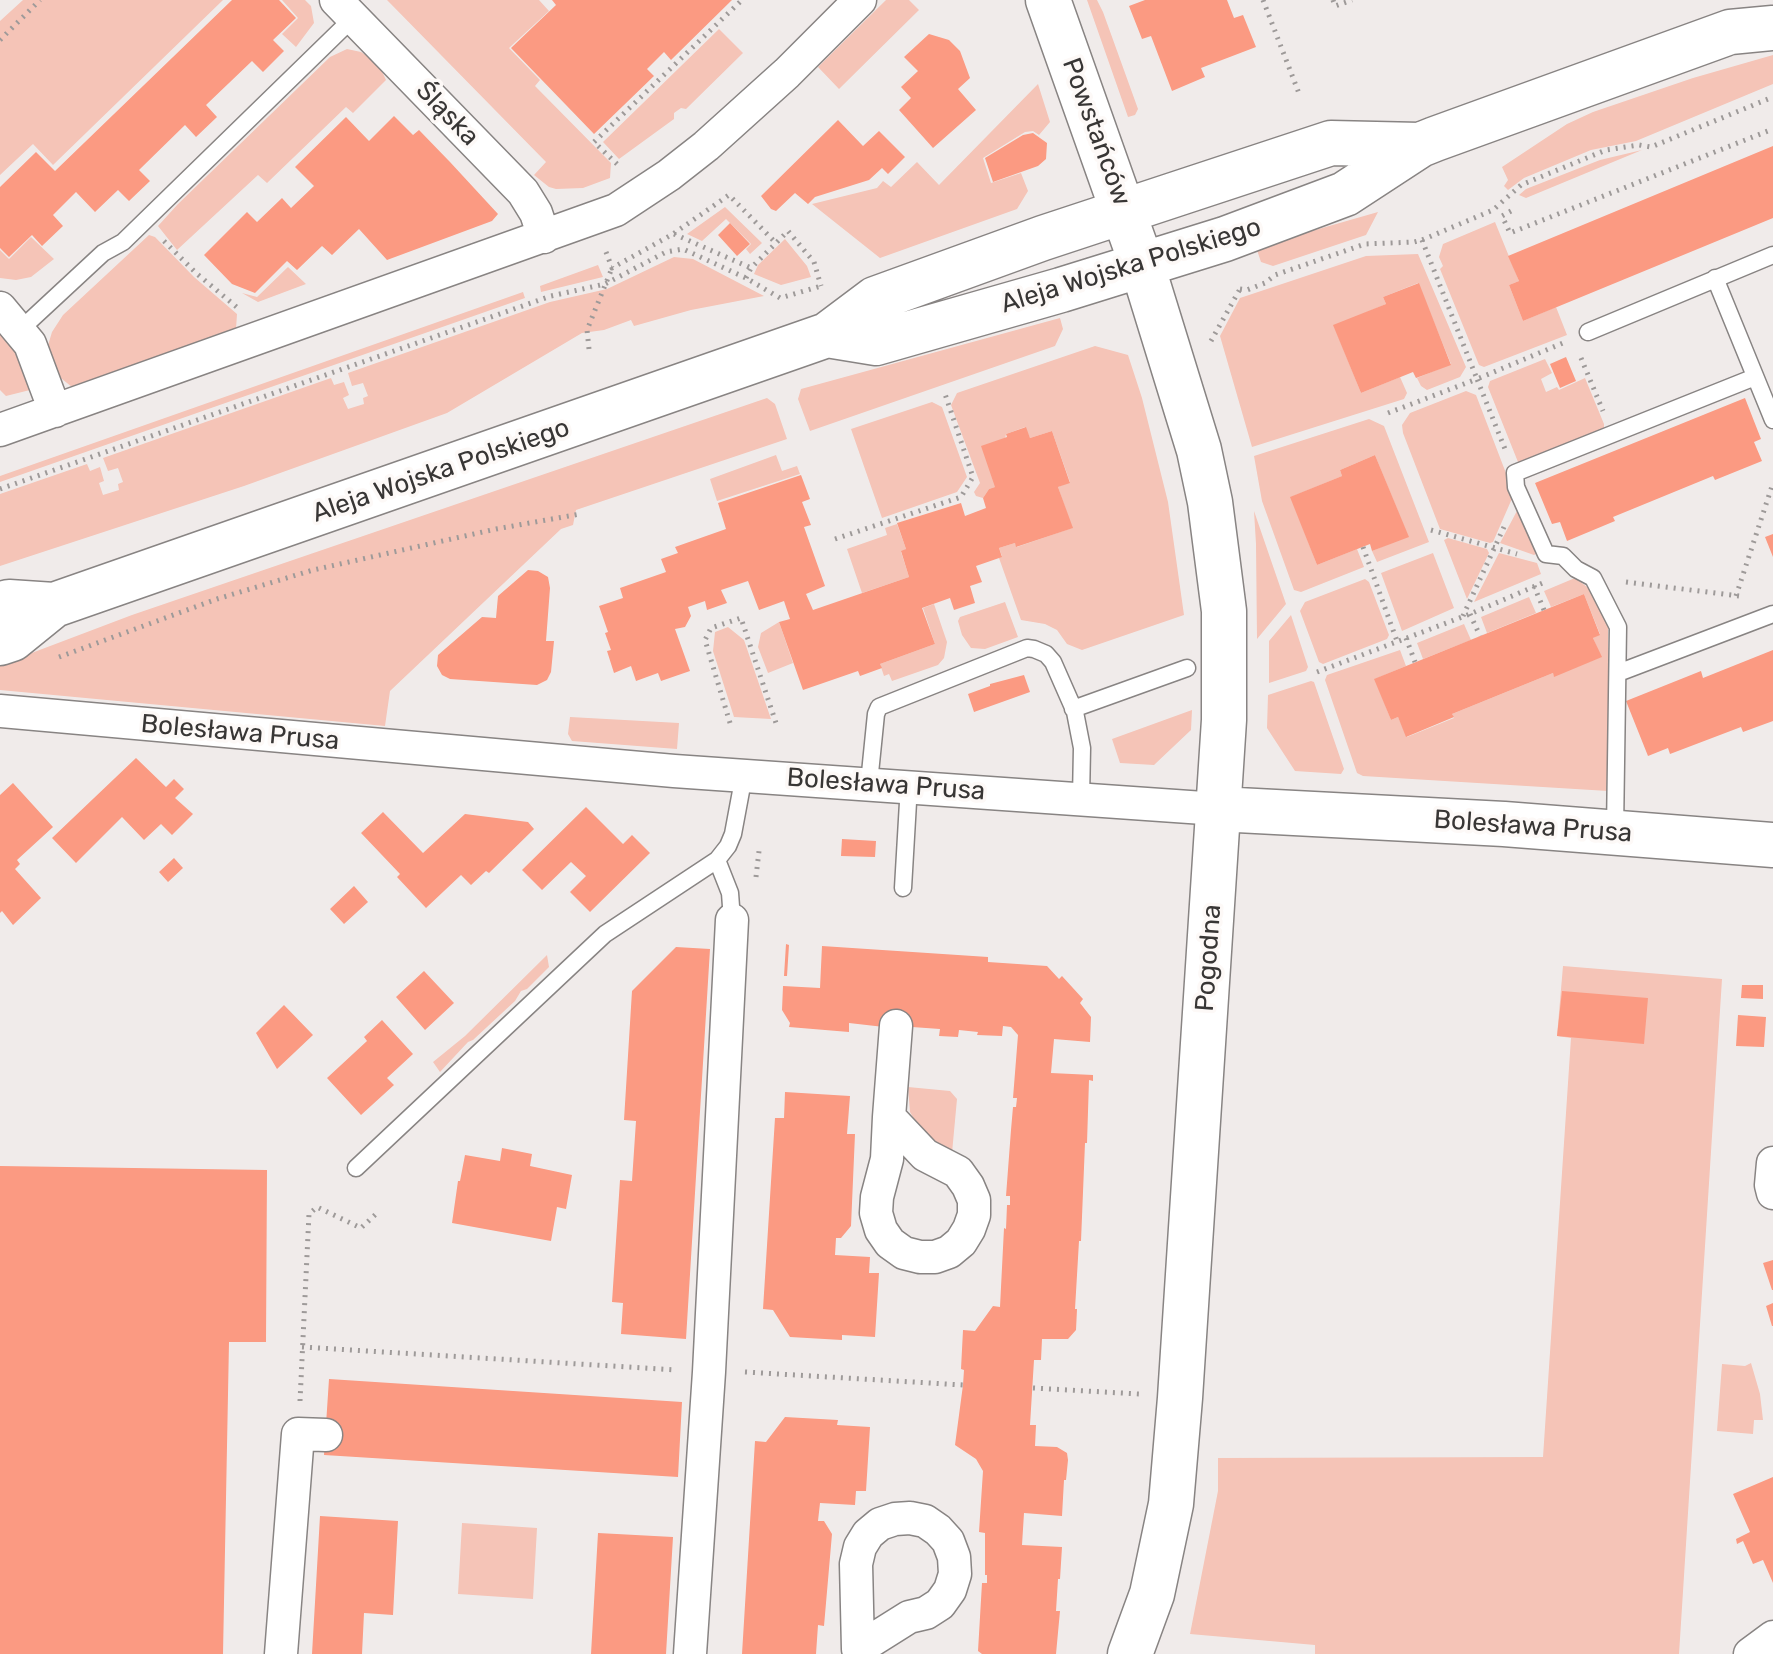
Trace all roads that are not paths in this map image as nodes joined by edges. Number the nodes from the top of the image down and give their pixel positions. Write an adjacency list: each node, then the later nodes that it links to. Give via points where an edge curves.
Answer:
1 (860, 0): 9 (street, via 752,105 669,175 616,210)
2 (1048, 0): 8 (main road, Powstańców)
3 (1773, 2): 6 (main road, Aleja Wojska Polskiego)
4 (345, 9): 9 (street, Śląska, via 523,192); 13 (lane, via 123,242)
5 (1773, 28): 6 (main road, Aleja Wojska Polskiego)
6 (1730, 32): 7 (main road, Aleja Wojska Polskiego)
7 (1420, 145): 8 (main road, Aleja Wojska Polskiego, via 1331,143); 11 (main road, Aleja Wojska Polskiego, via 1345,194)
8 (1124, 211): 11 (main road, Powstańców); 15 (main road, Aleja Wojska Polskiego, via 875,299)
9 (544, 237): 17 (street)
10 (1773, 255): 12 (lane)
11 (1142, 265): 15 (main road, Aleja Wojska Polskiego, via 876,343); 32 (main road, Pogodna, via 1199,450 1222,585 1225,664)
12 (1715, 278): 14 (lane); 16 (lane)
13 (10, 319): 17 (street, via 30,344)
14 (1588, 332)
15 (827, 335): 21 (main road, Aleja Wojska Polskiego)
16 (1755, 377): 18 (lane); 25 (lane, via 1515,473 1518,493 1546,554 1563,556 1593,578 1618,627)
17 (55, 411): 19 (street)
18 (1773, 420)
19 (0, 430)
20 (0, 604): 21 (main road, Aleja Wojska Polskiego)
21 (54, 605): 23 (main road, Aleja Wojska Polskiego)
22 (1773, 614): 25 (lane)
23 (0, 643)
24 (1187, 668): 26 (lane)
25 (1618, 673): 33 (lane)
26 (1073, 709): 29 (lane, via 1053,662 1038,649 1027,648 879,707); 31 (lane, via 1081,739)
27 (0, 711): 28 (street, Bolesława Prusa)
28 (744, 775): 29 (street, Bolesława Prusa); 35 (lane, via 733,834)
29 (869, 783): 30 (street, Bolesława Prusa)
30 (909, 785): 31 (street, Bolesława Prusa); 36 (lane)
31 (1081, 798): 32 (street, Bolesława Prusa)
32 (1218, 809): 33 (main road, Bolesława Prusa); 47 (main road, Pogodna, via 1171,1504 1152,1594)
33 (1614, 832): 34 (main road, Bolesława Prusa)
34 (1773, 845)
35 (717, 860): 37 (lane, via 730,893); 41 (lane, via 605,934)
36 (903, 888)
37 (732, 920): 46 (street)
38 (896, 1026): 39 (street)
39 (889, 1117)
40 (1773, 1163): 42 (street)
41 (356, 1168)
42 (1773, 1193)
43 (312, 1434): 45 (street)
44 (1773, 1637): 48 (street)
45 (281, 1654)
46 (690, 1654)
47 (1130, 1654)
48 (1750, 1654)

